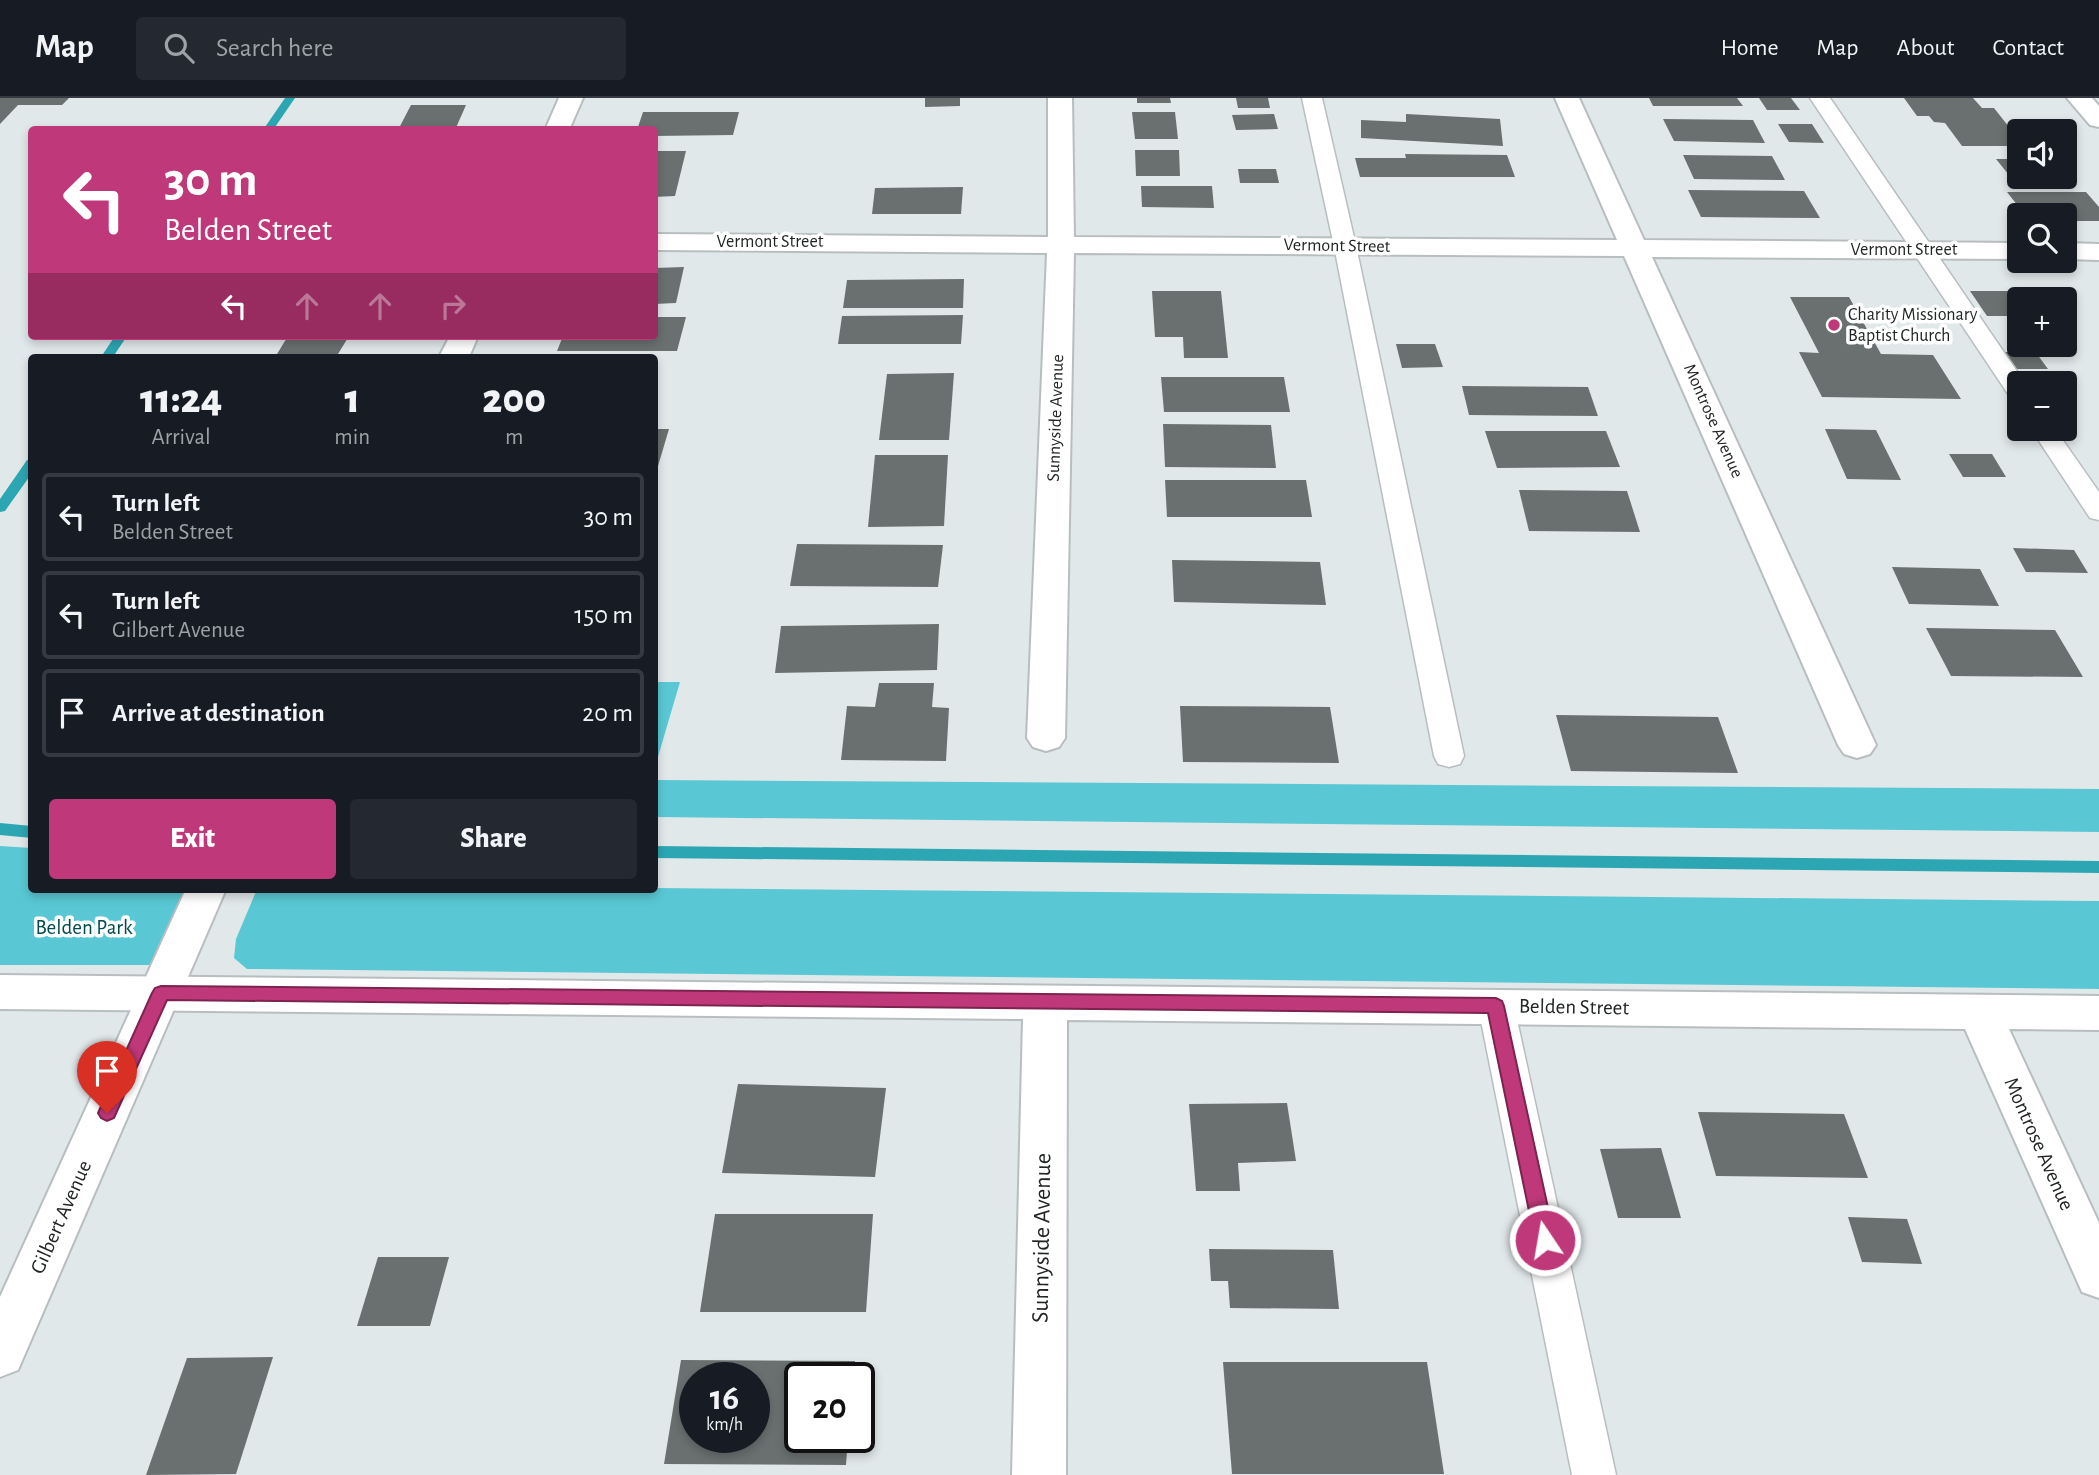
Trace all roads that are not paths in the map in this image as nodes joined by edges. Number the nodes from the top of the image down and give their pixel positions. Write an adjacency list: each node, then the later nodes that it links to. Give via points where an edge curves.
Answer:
1 (571, 98): 8 (street)
2 (1060, 98): 10 (street, Sunnyside Avenue)
3 (1312, 98): 11 (lane)
4 (1567, 98): 12 (street, Montrose Avenue)
5 (1820, 98): 13 (lane)
6 (2079, 98): 7 (street)
7 (2099, 120)
8 (559, 126)
9 (658, 242): 10 (street, Vermont Street)
10 (1061, 243): 11 (street, Vermont Street); 20 (street, Sunnyside Avenue)
11 (1345, 246): 12 (street, Vermont Street); 22 (lane)
12 (1636, 248): 13 (street, Vermont Street); 21 (street, Montrose Avenue)
13 (1923, 250): 14 (street, Vermont Street); 17 (lane)
14 (2007, 251)
15 (2077, 251): 16 (street)
16 (2099, 252)
17 (2007, 375)
18 (2051, 441): 19 (lane)
19 (2099, 512)
20 (1046, 738)
21 (1857, 745)
22 (1450, 756)
23 (204, 893): 25 (street, Gilbert Avenue)
24 (0, 992): 25 (street, Belden Street)
25 (161, 993): 26 (street, Belden Street); 31 (street, Gilbert Avenue)
26 (1045, 1001): 27 (street, Belden Street); 32 (street, Sunnyside Avenue)
27 (1496, 1006): 28 (street, Belden Street); 33 (lane)
28 (1979, 1011): 29 (street, Belden Street); 30 (street, Montrose Avenue)
29 (2099, 1013)
30 (2099, 1276)
31 (0, 1353)
32 (1040, 1475)
33 (1594, 1475)

